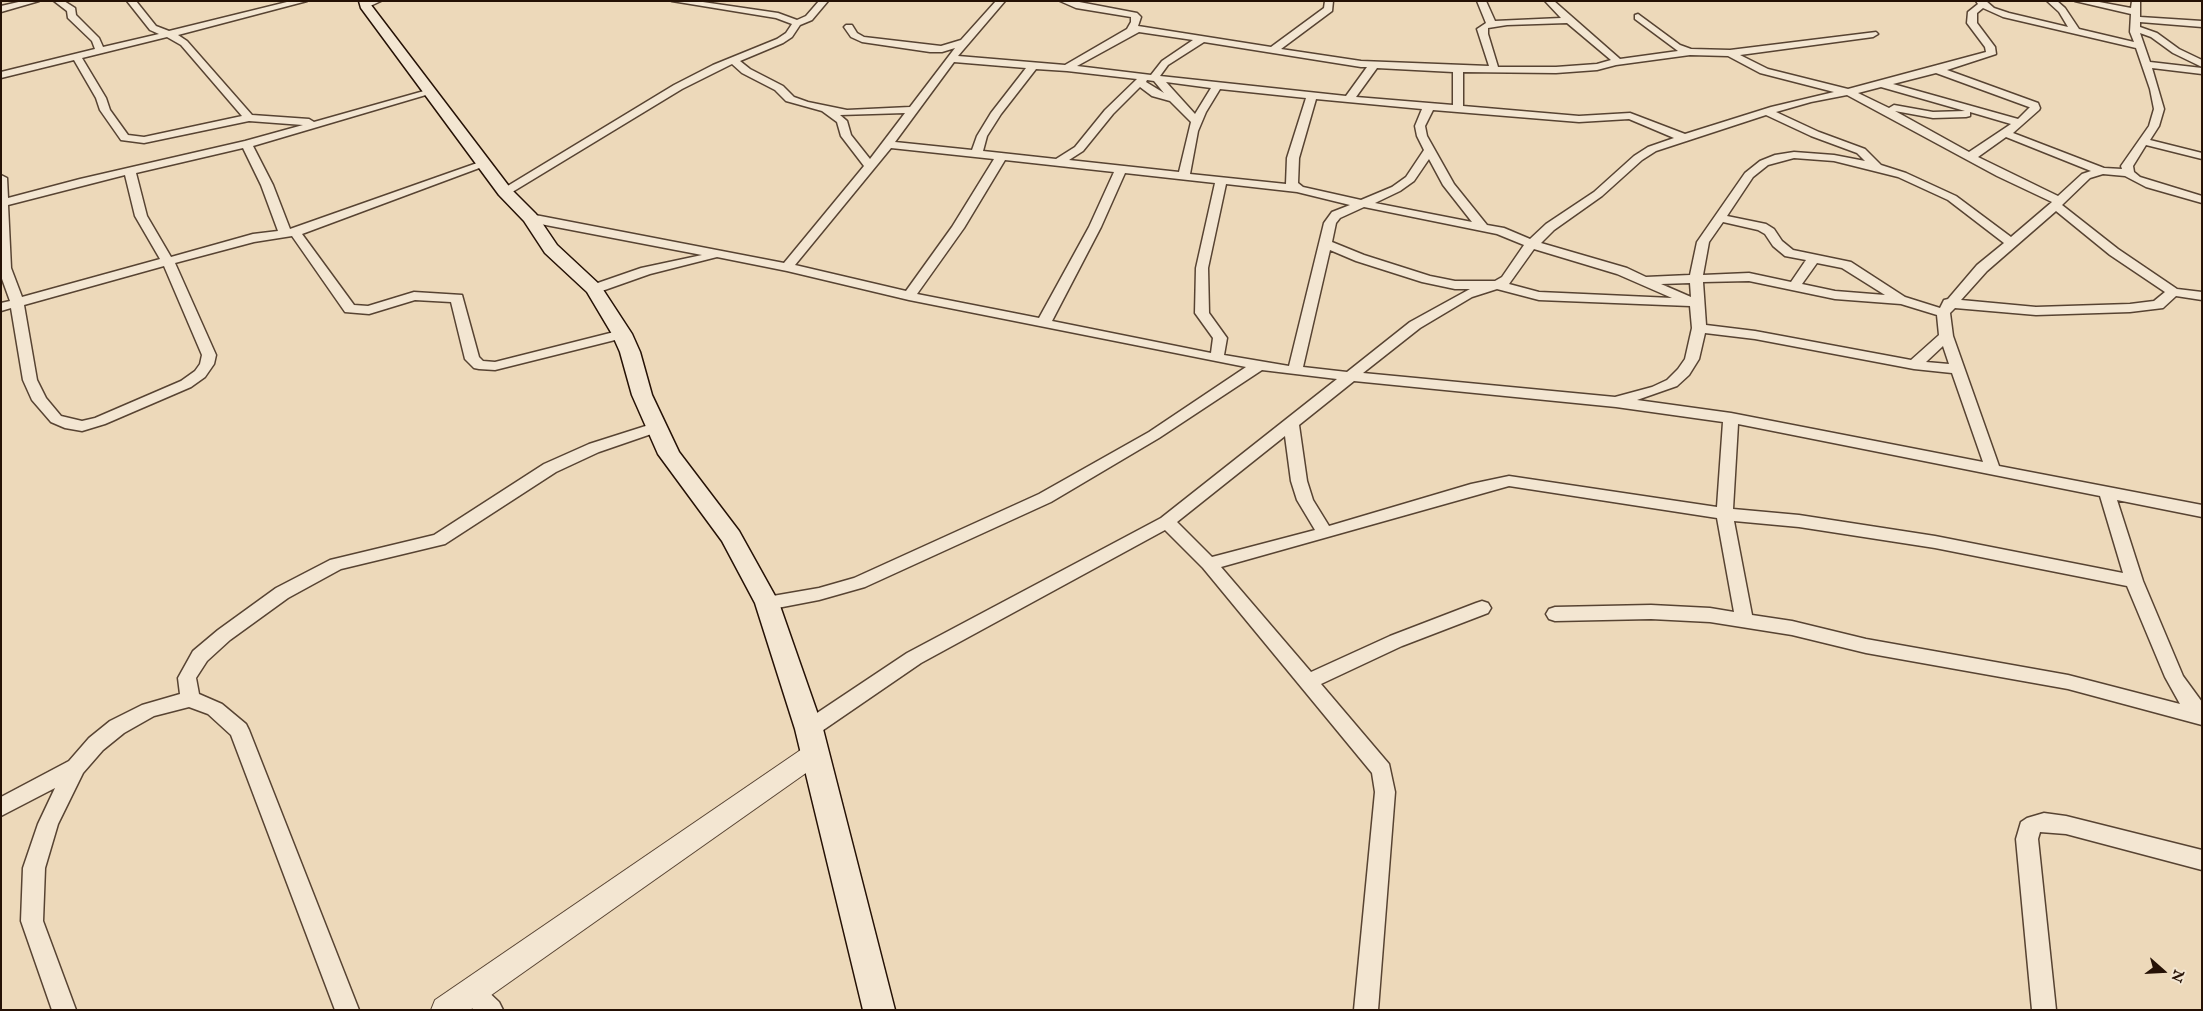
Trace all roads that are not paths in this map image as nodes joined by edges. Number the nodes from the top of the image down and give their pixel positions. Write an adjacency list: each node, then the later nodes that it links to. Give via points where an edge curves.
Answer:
1 (35, 1): 19 (street)
2 (58, 1): 36 (street, via 72,10 71,16 96,40)
3 (131, 1): 30 (street, via 153,28)
4 (303, 1): 30 (street)
5 (676, 1): 18 (street)
6 (731, 1): 18 (street)
7 (824, 1): 24 (street, via 809,18)
8 (1001, 1): 33 (street)
9 (1064, 1): 28 (street, via 1076,6 1134,15 1136,22)
10 (1329, 1): 35 (street, via 1329,10)
11 (1481, 1): 25 (street)
12 (1549, 1): 23 (street)
13 (2050, 1): 29 (street, via 2062,10)
14 (2079, 1): 21 (street)
15 (369, 2): 55 (main road)
16 (758, 3): 20 (street)
17 (1981, 3): 29 (street, via 2006,15); 49 (street, via 1974,12 1972,23 1990,47 1991,54)
18 (716, 8): 20 (street)
19 (1, 9)
20 (744, 12): 24 (street, via 778,16)
21 (2136, 15): 26 (street); 34 (street); 50 (street, via 2154,35)
22 (1638, 16): 37 (street, via 1676,47)
23 (1569, 20): 25 (street); 42 (street)
24 (797, 23): 41 (street, via 780,41)
25 (1492, 24): 47 (street, via 1482,29)
26 (2202, 24)
27 (849, 27): 33 (street, via 862,39 930,49)
28 (1131, 31): 32 (street, via 1147,30); 46 (street)
29 (2076, 32): 34 (street)
30 (168, 34): 36 (street); 67 (street, via 184,43)
31 (1873, 34): 38 (street)
32 (1202, 39): 35 (street); 52 (street, via 1165,63)
33 (964, 42): 40 (street)
34 (2138, 46): 43 (street)
35 (1272, 50): 44 (street)
36 (100, 51): 39 (street)
37 (1690, 52): 38 (street); 42 (street)
38 (1730, 53): 56 (street, via 1764,71)
39 (77, 57): 51 (street); 67 (street, via 105,110 125,138 144,140)
40 (953, 59): 45 (street); 64 (street)
41 (733, 60): 62 (street, via 779,88 790,99); 93 (street, via 658,98)
42 (1616, 62): 47 (street, via 1579,69)
43 (2146, 64): 50 (street); 73 (street, via 2159,109)
44 (1374, 65): 48 (street); 59 (street)
45 (1033, 66): 46 (street); 77 (street, via 996,113)
46 (1067, 68): 52 (street)
47 (1494, 68): 48 (street)
48 (1458, 69): 63 (street)
49 (1938, 70): 53 (street); 70 (street, via 2029,102 2035,108)
50 (2200, 71)
51 (1, 75)
52 (1149, 79): 54 (street); 58 (street); 58 (street, via 1156,94); 81 (street, via 1109,112 1079,149)
53 (1881, 84): 56 (street); 66 (street)
54 (1217, 86): 57 (street); 69 (street)
55 (431, 92): 68 (street); 82 (main road)
56 (1848, 92): 60 (street); 65 (street)
57 (1312, 96): 59 (street); 92 (street, via 1293,158 1292,184)
58 (1174, 99): 69 (street)
59 (1349, 99): 61 (street)
60 (1870, 102): 66 (street, via 1922,114); 78 (street)
61 (1428, 106): 63 (street); 76 (street, via 1420,126)
62 (826, 109): 64 (street, via 847,113); 83 (street, via 842,121 846,136)
63 (1458, 109): 72 (street, via 1579,119 1633,116)
64 (912, 110): 75 (street)
65 (1768, 112): 72 (street); 84 (street, via 1861,151)
66 (1980, 112): 70 (street)
67 (249, 118): 68 (street)
68 (324, 122): 74 (street)
69 (1197, 122): 89 (street, via 1188,148)
70 (2020, 123): 71 (street)
71 (2007, 134): 78 (street); 87 (street)
72 (1685, 138): 104 (street, via 1652,149 1638,158 1598,194 1550,227)
73 (2146, 142): 79 (street); 88 (street, via 2132,156 2127,166)
74 (247, 144): 86 (street); 101 (street)
75 (888, 144): 77 (street); 83 (street)
76 (1429, 151): 97 (street, via 1410,179 1396,190); 100 (street, via 1449,185)
77 (976, 154): 80 (street)
78 (1971, 156): 96 (street)
79 (2202, 156)
80 (1001, 157): 81 (street); 115 (street, via 958,228)
81 (1058, 163): 85 (street)
82 (484, 164): 93 (main road); 101 (street)
83 (870, 166): 108 (street)
84 (1877, 167): 99 (street, via 1814,156 1778,157 1749,175); 102 (street, via 1952,198)
85 (1121, 170): 89 (street); 122 (street, via 1095,227)
86 (130, 171): 95 (street); 107 (street, via 141,216)
87 (2102, 171): 88 (street); 96 (street, via 2086,176)
88 (2128, 173): 94 (street, via 2150,185)
89 (1184, 177): 91 (street)
90 (1, 178): 95 (street)
91 (1221, 181): 92 (street); 126 (street, via 1202,268 1202,313 1220,338)
92 (1299, 189): 97 (street)
93 (506, 192): 98 (main road)
94 (2202, 200)
95 (2, 203): 118 (street, via 5,268)
96 (2057, 203): 102 (street); 114 (street, via 2114,252)
97 (1362, 204): 100 (street); 103 (street, via 1336,215)
98 (530, 218): 105 (street); 113 (main road, via 551,248)
99 (1721, 218): 106 (street, via 1762,227 1789,253); 109 (street, via 1703,242)
100 (1482, 226): 104 (street)
101 (290, 232): 107 (street, via 253,238); 124 (street, via 350,309 368,310 414,296 457,298 472,359 480,365 495,366)
102 (2010, 242): 121 (street, via 1969,280)
103 (1324, 243): 111 (street, via 1437,282); 130 (street)
104 (1532, 244): 110 (street, via 1599,262); 111 (street, via 1518,260 1512,275)
105 (720, 255): 108 (street); 113 (street, via 646,271)
106 (1813, 259): 112 (street); 117 (street, via 1846,265)
107 (168, 262): 118 (street); 118 (street, via 209,355 208,364 186,384 100,422 82,426 62,423 39,400 30,380)
108 (787, 268): 115 (street)
109 (1696, 278): 110 (street); 112 (street, via 1749,277); 119 (street)
110 (1646, 280): 119 (street)
111 (1497, 285): 119 (street, via 1539,296); 131 (street, via 1448,303)
112 (1795, 285): 117 (street, via 1835,295)
113 (594, 289): 124 (main road)
114 (2172, 292): 116 (street); 121 (street, via 2158,305 2130,308 2036,311)
115 (909, 296): 122 (street)
116 (2202, 296)
117 (1902, 300): 121 (street)
118 (17, 303): 120 (street)
119 (1696, 304): 123 (street)
120 (1, 307)
121 (1946, 308): 125 (street)
122 (1044, 322): 126 (street)
123 (1699, 328): 128 (street, via 1756,335); 132 (street, via 1692,359 1672,383)
124 (622, 334): 135 (main road)
125 (1946, 336): 128 (street); 129 (street)
126 (1217, 358): 127 (street)
127 (1259, 365): 130 (street); 144 (street, via 1154,435 1045,498 859,583)
128 (1914, 365): 129 (street)
129 (1957, 370): 136 (street)
130 (1295, 371): 131 (street)
131 (1348, 377): 132 (street); 134 (street)
132 (1616, 402): 133 (street)
133 (1731, 418): 136 (street); 139 (street)
134 (1292, 422): 140 (street); 141 (street, via 1305,500)
135 (655, 428): 144 (main road, via 669,454 731,537); 149 (street, via 594,448 550,468 439,540 336,564 290,588 200,656 187,678)
136 (1993, 470): 137 (street)
137 (2107, 492): 138 (street); 143 (street)
138 (2202, 511)
139 (1725, 514): 141 (street, via 1509,481); 143 (street, via 1799,521 1925,541); 147 (street)
140 (1166, 522): 142 (street); 151 (street, via 914,658)
141 (1325, 533): 142 (street)
142 (1209, 564): 148 (street)
143 (2134, 581): 150 (street, via 2174,677)
144 (767, 603): 151 (main road)
145 (1482, 608): 148 (street, via 1396,641)
146 (1555, 614): 147 (street, via 1651,612 1710,615)
147 (1745, 622): 150 (street, via 1792,628 1874,647 2068,682)
148 (1308, 682): 162 (street, via 1382,770 1385,792)
149 (190, 699): 153 (street, via 149,710 117,727); 158 (street, via 215,709 239,730)
150 (2202, 716)
151 (809, 729): 152 (main road)
152 (814, 754): 156 (street); 161 (main road)
153 (76, 767): 154 (street); 157 (street, via 48,824 34,868 32,921)
154 (1, 807)
155 (2202, 860): 163 (street, via 2066,825 2044,822 2028,829)
156 (472, 992): 159 (street); 160 (street)
157 (64, 1010)
158 (347, 1010)
159 (445, 1010)
160 (491, 1010)
161 (879, 1010)
162 (1366, 1010)
163 (2044, 1010)

